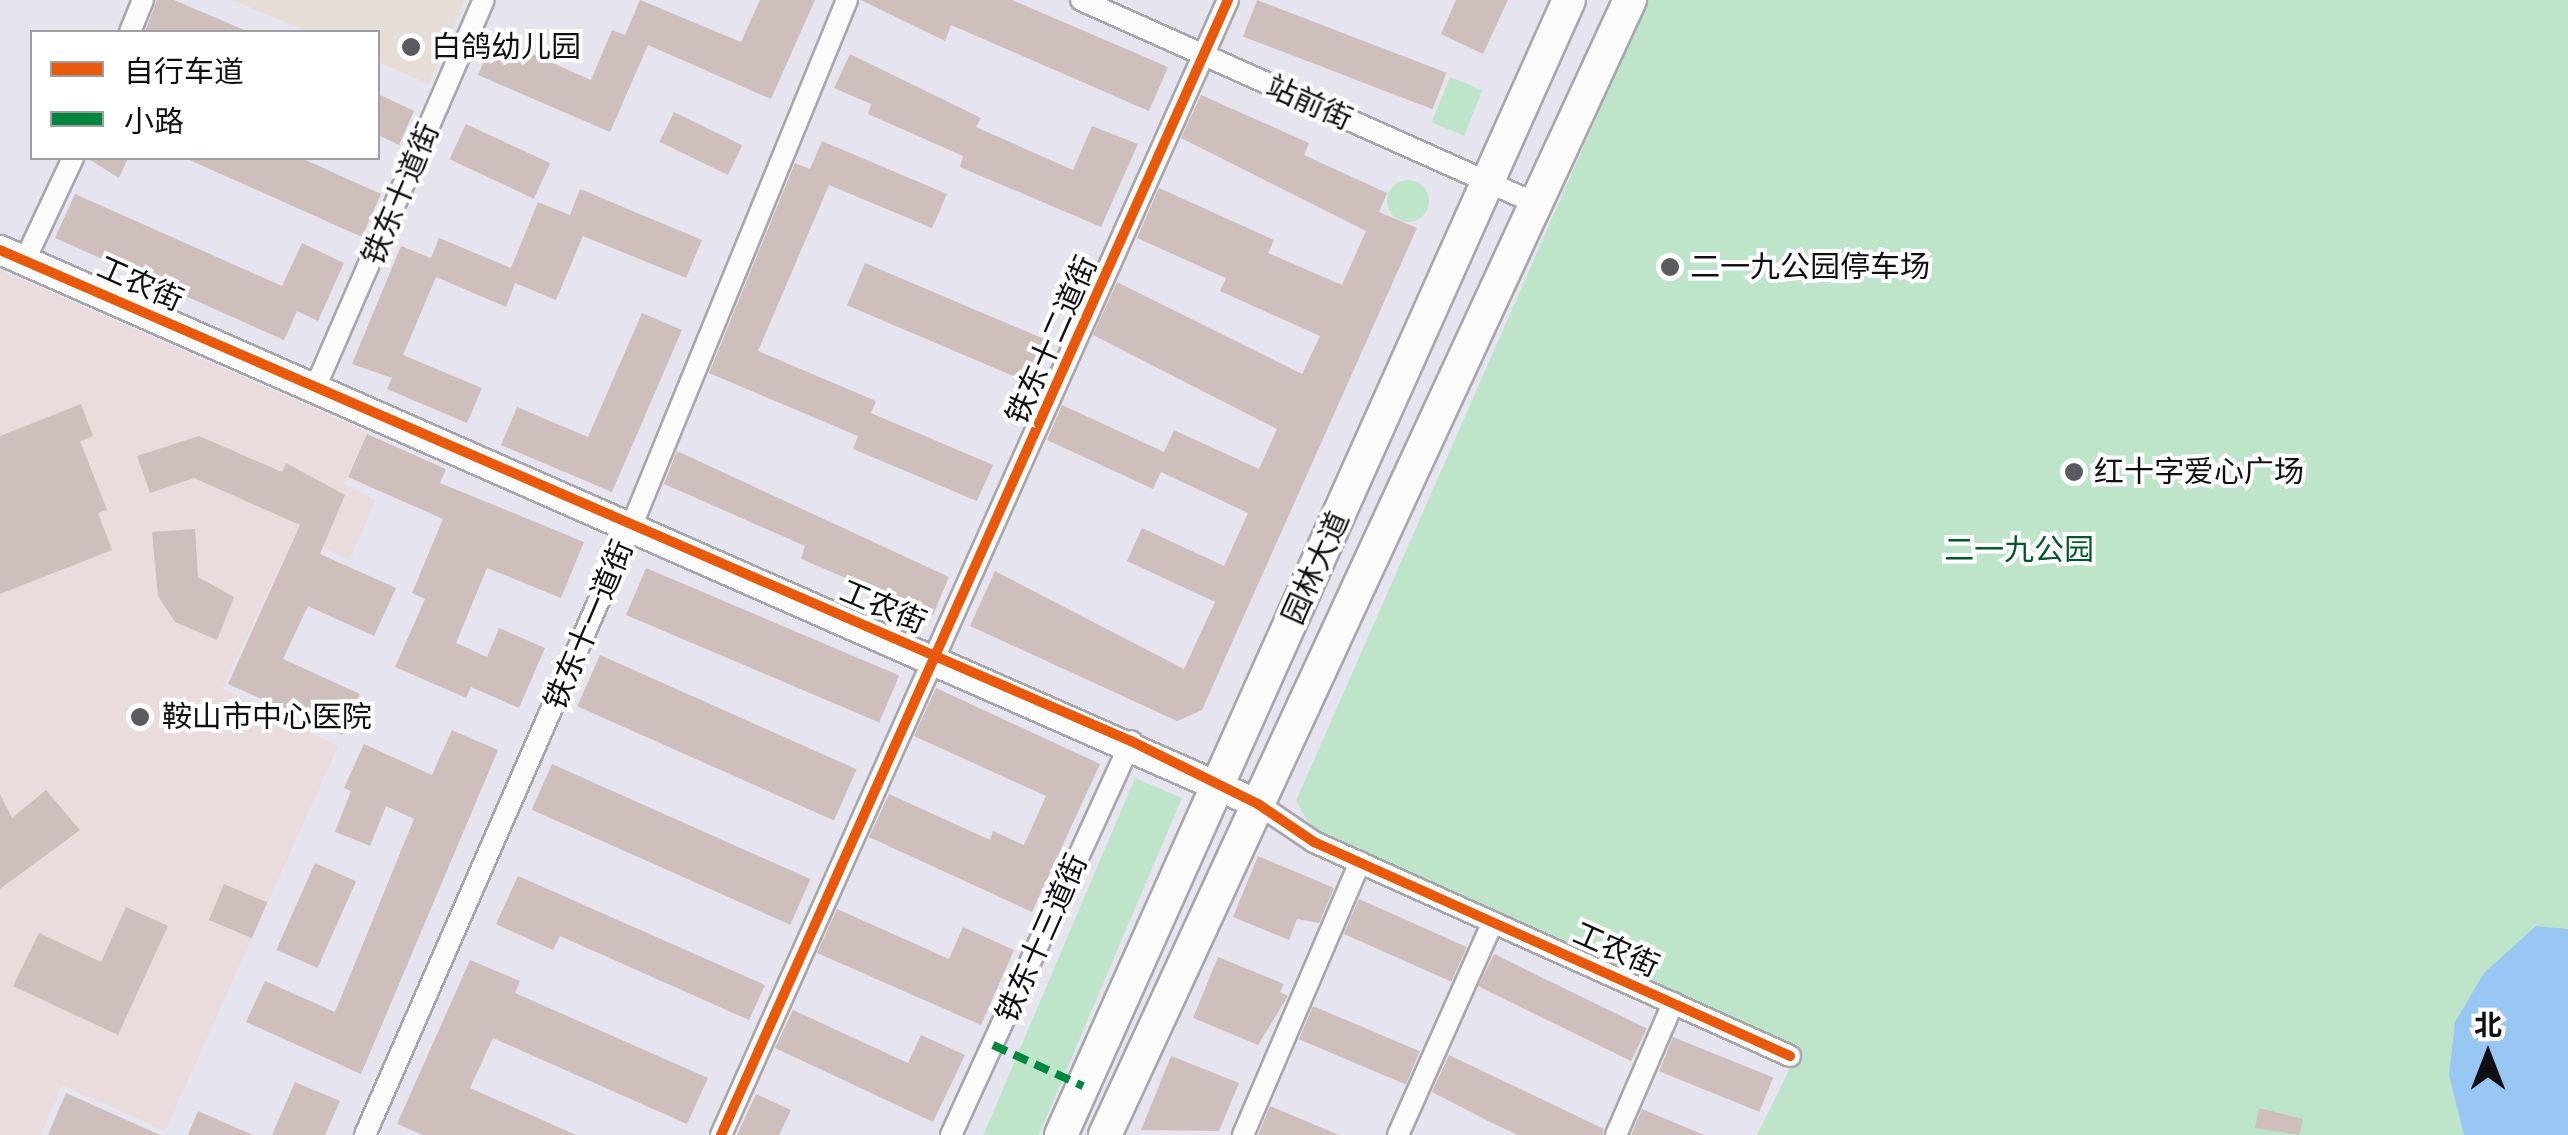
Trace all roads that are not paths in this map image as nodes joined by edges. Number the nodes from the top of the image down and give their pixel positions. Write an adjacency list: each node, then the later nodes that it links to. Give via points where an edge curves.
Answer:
1 (143, 0): 8 (street)
2 (484, 0): 14 (street, 铁东十道街)
3 (847, 0): 15 (street, 铁东十一道街)
4 (1081, 0): 9 (street, 站前街)
5 (1228, 0): 9 (street, 铁东十二道街)
6 (1570, 0): 11 (main road, 园林大道)
7 (1630, 0): 12 (main road)
8 (131, 30)
9 (1204, 56): 11 (street, 站前街); 16 (street, 铁东十二道街)
10 (72, 160): 13 (street)
11 (1488, 184): 12 (street, 站前街); 18 (main road, 园林大道)
12 (1537, 204): 20 (main road)
13 (12, 255): 14 (street, 工农街)
14 (316, 388): 15 (street, 工农街)
15 (632, 525): 16 (street, 工农街); 25 (street, 铁东十一道街)
16 (940, 659): 17 (street, 工农街); 26 (street, 铁东十二道街)
17 (1130, 741): 19 (street, 工农街); 27 (street, 铁东十三道街)
18 (1234, 750): 19 (main road, 园林大道); 20 (street, via 1234,777)
19 (1220, 783): 20 (street, 工农街); 28 (main road, 园林大道)
20 (1258, 804): 21 (street, 工农街); 29 (main road)
21 (1360, 862): 22 (street, 工农街); 30 (street)
22 (1493, 922): 23 (street, 工农街); 31 (street)
23 (1673, 1003): 24 (street, 工农街); 32 (street)
24 (1790, 1056)
25 (365, 1135)
26 (721, 1135)
27 (951, 1135)
28 (1061, 1135)
29 (1105, 1135)
30 (1243, 1135)
31 (1398, 1135)
32 (1616, 1135)

